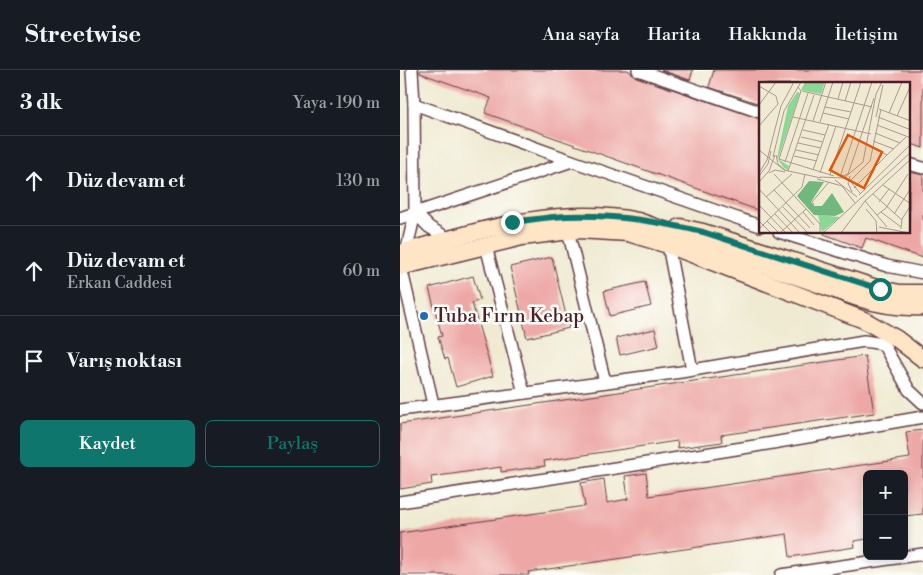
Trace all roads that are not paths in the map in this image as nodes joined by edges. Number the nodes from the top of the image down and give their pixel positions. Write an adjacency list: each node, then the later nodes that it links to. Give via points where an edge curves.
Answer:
1 (412, 70): 3 (street)
2 (638, 70): 4 (street)
3 (414, 104): 5 (street); 8 (street)
4 (759, 112)
5 (572, 162): 8 (street); 11 (street)
6 (910, 164): 7 (street)
7 (923, 168)
8 (415, 213): 9 (street); 14 (street, via 428,227); 17 (street)
9 (400, 218)
10 (638, 221): 14 (main road, via 602,216 564,216 512,222); 19 (main road, via 703,232 880,289); 20 (main road, via 858,298 882,305)
11 (759, 226)
12 (568, 231): 15 (main road, via 628,233); 16 (main road); 23 (street)
13 (785, 234): 18 (street, via 887,266)
14 (449, 239): 17 (main road)
15 (668, 245): 21 (main road, via 864,320); 22 (street)
16 (486, 246): 17 (main road); 24 (street)
17 (402, 260): 26 (street)
18 (923, 273)
19 (923, 293)
20 (923, 307)
21 (923, 359)
22 (692, 370): 23 (street); 25 (street, via 864,341 883,344 909,390)
23 (605, 382): 24 (street)
24 (524, 393): 26 (street)
25 (923, 403)
26 (433, 404): 27 (street)
27 (400, 410)
28 (923, 417): 29 (street)
29 (400, 502)
30 (923, 554): 31 (street)
31 (781, 575)

